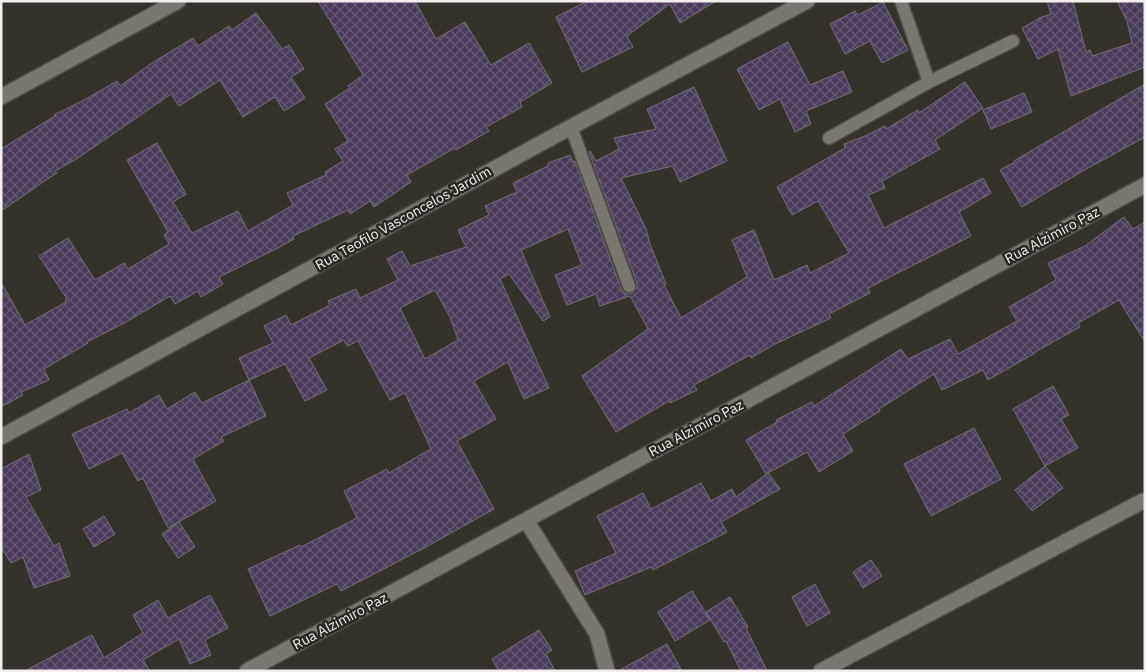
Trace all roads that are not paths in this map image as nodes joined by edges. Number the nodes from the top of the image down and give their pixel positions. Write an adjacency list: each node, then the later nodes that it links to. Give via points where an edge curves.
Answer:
1 (178, 1): 6 (street)
2 (807, 1): 7 (street, Rua Teofilo Vasconcelos Jardim)
3 (901, 1): 5 (lane)
4 (1014, 41): 5 (lane)
5 (929, 82): 8 (lane)
6 (1, 97)
7 (571, 127): 10 (lane); 11 (street, Rua Teofilo Vasconcelos Jardim)
8 (829, 138)
9 (1145, 184): 13 (street, Rua Alzimiro Paz)
10 (629, 286)
11 (1, 437)
12 (1144, 501): 16 (street)
13 (526, 520): 14 (street, Rua Alzimiro Paz); 15 (street, via 597,634)
14 (247, 671)
15 (607, 671)
16 (821, 671)

